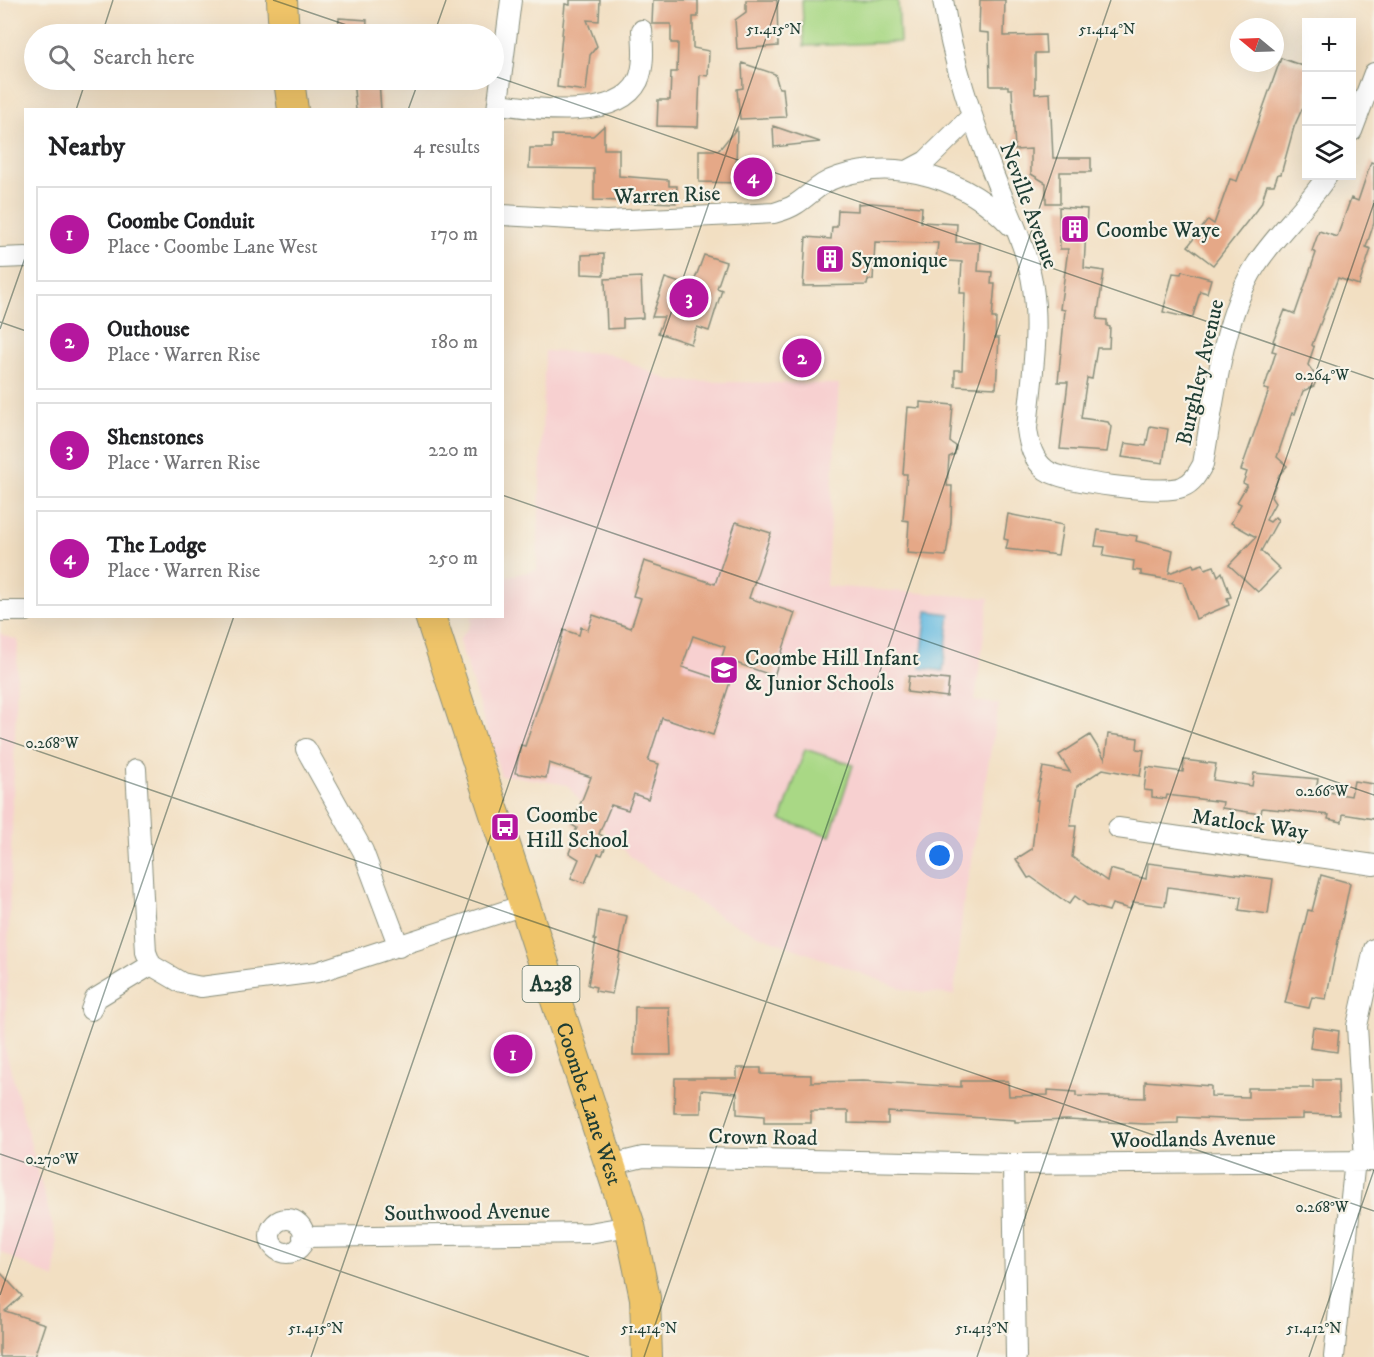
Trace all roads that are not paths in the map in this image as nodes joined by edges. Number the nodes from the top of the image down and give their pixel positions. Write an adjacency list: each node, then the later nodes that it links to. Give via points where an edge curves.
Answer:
1 (282, 0): 4 (main road)
2 (511, 0): 6 (street)
3 (943, 0): 12 (street, Neville Avenue)
4 (283, 24)
5 (642, 30): 10 (street, via 643,56 638,80 625,98 598,107)
6 (504, 58)
7 (1374, 73): 13 (street)
8 (290, 90): 11 (main road)
9 (500, 90): 10 (street)
10 (498, 107)
11 (293, 108)
12 (972, 116): 14 (street, via 926,161); 17 (street, Neville Avenue)
13 (1354, 126)
14 (909, 170): 16 (street, Warren Rise, via 838,177 812,190 795,205 774,213 607,220); 17 (street, Warren Rise, via 968,191)
15 (1324, 180): 20 (street, Burghley Avenue, via 1255,267 1241,295 1231,323 1203,464 1197,476 1183,487 1166,491)
16 (504, 215)
17 (1019, 235): 20 (street, Neville Avenue, via 1035,305 1029,445 1047,471)
18 (24, 257): 19 (street)
19 (0, 258)
20 (1107, 484)
21 (0, 611): 22 (street)
22 (24, 611)
23 (431, 618): 28 (main road, Coombe Lane West / A238)
24 (306, 749): 29 (street, via 363,851)
25 (136, 769): 31 (street, via 144,937)
26 (1118, 828): 27 (street, Matlock Way)
27 (1374, 865)
28 (524, 905): 29 (street); 36 (main road, Coombe Lane West / A238)
29 (399, 947): 31 (street, via 317,972 201,987 182,983)
30 (1374, 949): 33 (street, via 1357,1026)
31 (151, 965): 32 (street, via 96,999)
32 (91, 1010)
33 (1364, 1160): 35 (street, Woodlands Avenue); 41 (street)
34 (916, 1162): 35 (street, Woodlands Avenue); 36 (street, Crown Road, via 643,1157)
35 (1013, 1164): 40 (street)
36 (610, 1165): 37 (main road, Coombe Lane West / A238)
37 (630, 1226): 38 (street, Southwood Avenue, via 589,1233); 39 (main road, Coombe Lane West / A238, via 645,1298)
38 (303, 1237)
39 (647, 1357)
40 (1016, 1357)
41 (1334, 1357)

